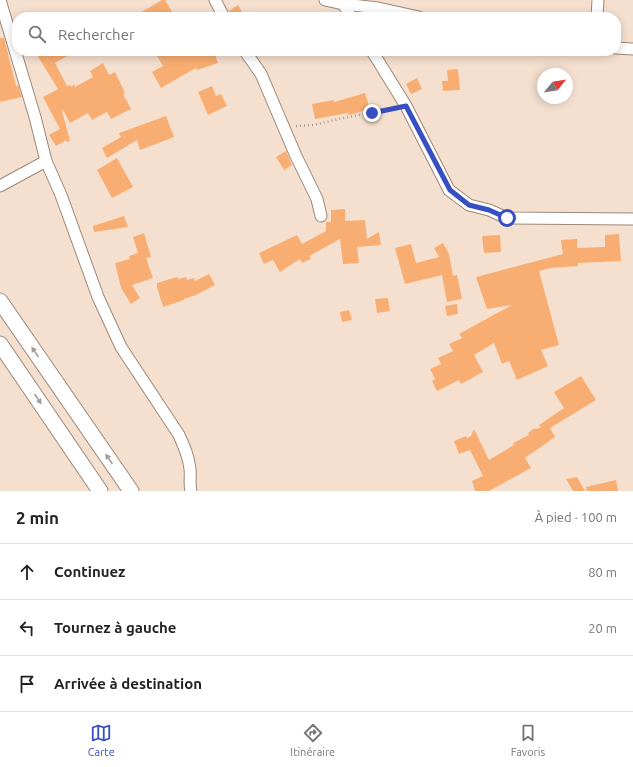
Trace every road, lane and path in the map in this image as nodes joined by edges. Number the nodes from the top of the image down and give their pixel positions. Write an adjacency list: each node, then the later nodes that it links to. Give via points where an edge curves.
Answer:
1 (0, 0): 10 (street)
2 (215, 0): 6 (street)
3 (325, 0): 5 (street)
4 (598, 0): 9 (street)
5 (342, 2): 7 (street); 8 (street)
6 (221, 12)
7 (348, 12)
8 (396, 12)
9 (598, 12)
10 (12, 40)
11 (621, 48): 12 (street)
12 (633, 49)
13 (17, 56): 18 (street)
14 (248, 56): 17 (street, via 261,74)
15 (375, 56): 16 (street)
16 (406, 106): 17 (path, via 314,125); 21 (street, via 450,190 469,205 507,218)
17 (285, 127): 20 (street, via 317,199)
18 (46, 161): 19 (street); 26 (street, via 98,297 122,347 179,435 190,469)
19 (0, 186)
20 (321, 216)
21 (633, 219)
22 (0, 301): 25 (main road, one-way to 22)
23 (0, 344): 24 (main road, one-way to 24)
24 (100, 491)
25 (131, 491)
26 (191, 491)

